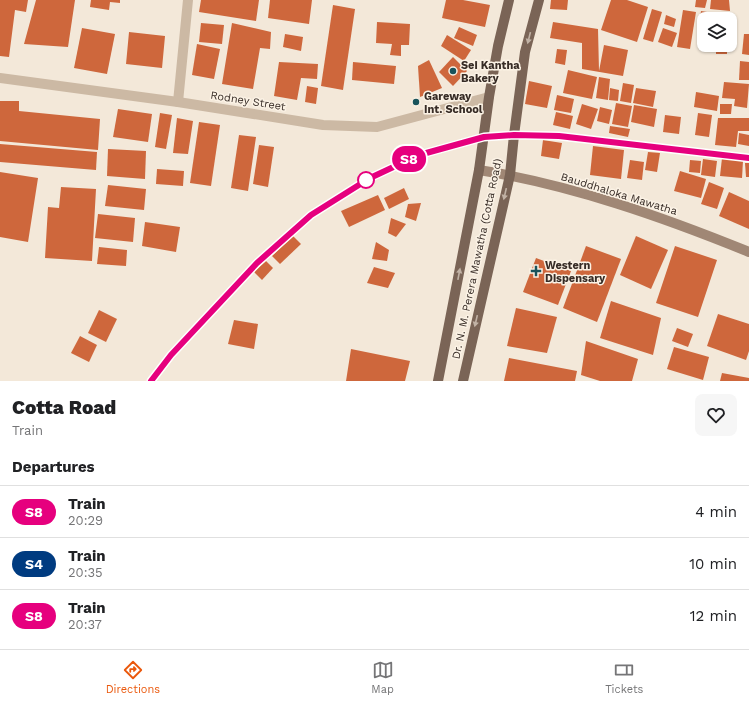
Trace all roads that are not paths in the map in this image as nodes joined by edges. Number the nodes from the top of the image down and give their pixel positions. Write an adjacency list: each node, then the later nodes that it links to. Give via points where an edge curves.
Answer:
1 (188, 0): 6 (street)
2 (509, 0): 5 (main road, Dr. N. M. Perera Mawatha (Cotta Road))
3 (539, 0): 8 (main road, Dr. N. M. Perera Mawatha (Cotta Road), one-way to 8, via 525,52)
4 (0, 78): 6 (street, Rodney Street)
5 (489, 97): 6 (street, Rodney Street, via 377,127 323,125); 7 (main road, Dr. N. M. Perera Mawatha (Cotta Road))
6 (178, 102)
7 (479, 170): 8 (main road, Bauddhaloka Mawatha); 10 (main road, Dr. N. M. Perera Mawatha (Cotta Road), one-way to 7)
8 (510, 175): 9 (main road, Bauddhaloka Mawatha, via 599,198 700,232); 11 (main road, Dr. N. M. Perera Mawatha (Cotta Road), one-way to 11)
9 (749, 252)
10 (438, 381)
11 (463, 381)

